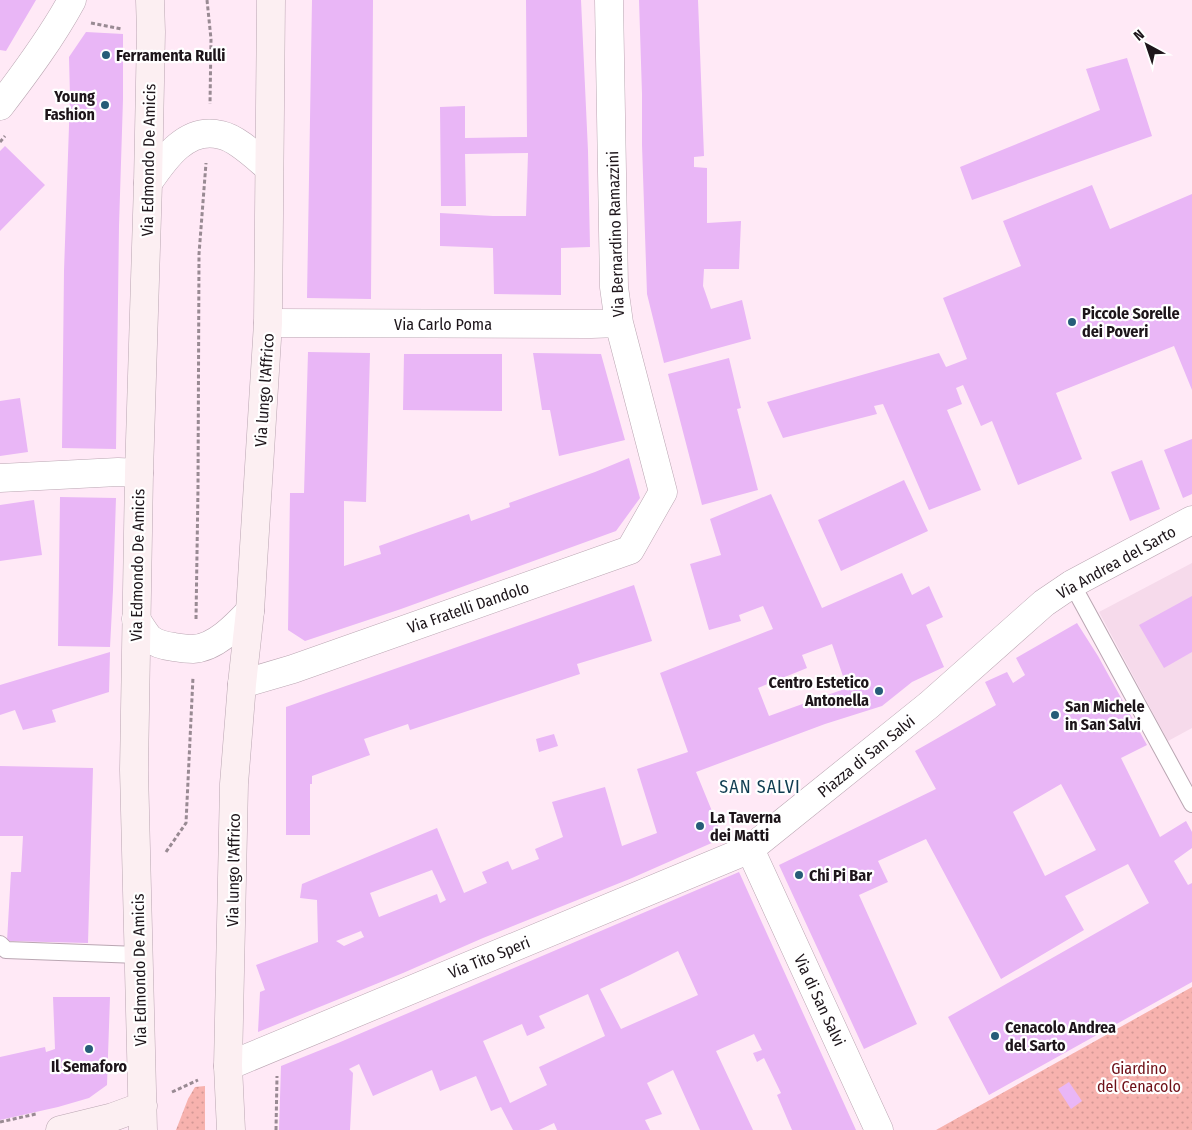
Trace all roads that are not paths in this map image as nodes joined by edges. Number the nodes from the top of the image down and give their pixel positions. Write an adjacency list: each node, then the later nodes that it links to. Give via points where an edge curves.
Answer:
1 (150, 0): 7 (street, Via Edmondo De Amicis)
2 (271, 0): 6 (street, Via lungo l'Affrico)
3 (609, 0): 9 (street, Via Bernardino Ramazzini, via 614,287)
4 (81, 8): 5 (street)
5 (0, 106)
6 (269, 168): 7 (street, via 223,135 198,134 172,151); 8 (street, Via lungo l'Affrico)
7 (148, 183): 10 (street, Via Edmondo De Amicis)
8 (268, 322): 9 (street, Via Carlo Poma); 15 (street, Via lungo l'Affrico)
9 (618, 323): 12 (street, Via Bernardino Ramazzini)
10 (139, 473): 11 (street); 16 (street, Via Edmondo De Amicis)
11 (0, 478)
12 (663, 492): 18 (street, Via Fratelli Dandolo, via 630,550)
13 (1192, 520): 14 (street, Via Andrea del Sarto)
14 (1072, 584): 17 (street, Via Andrea del Sarto, via 1044,603); 19 (lane)
15 (250, 611): 16 (street, via 225,635 194,649 156,643); 18 (street, Via lungo l'Affrico)
16 (136, 619): 22 (street, Via Edmondo De Amicis, via 134,770)
17 (974, 666): 20 (street, Piazza di San Salvi)
18 (242, 684): 23 (street, Via lungo l'Affrico, via 234,784)
19 (1192, 804)
20 (755, 860): 23 (street, Via Tito Speri); 27 (street, Via di San Salvi)
21 (0, 944): 22 (lane, via 6,950)
22 (138, 954): 24 (street, Via Edmondo De Amicis)
23 (228, 1066): 26 (street, Via lungo l'Affrico)
24 (143, 1118): 25 (street, via 113,1117)
25 (60, 1130)
26 (231, 1130)
27 (880, 1130)

